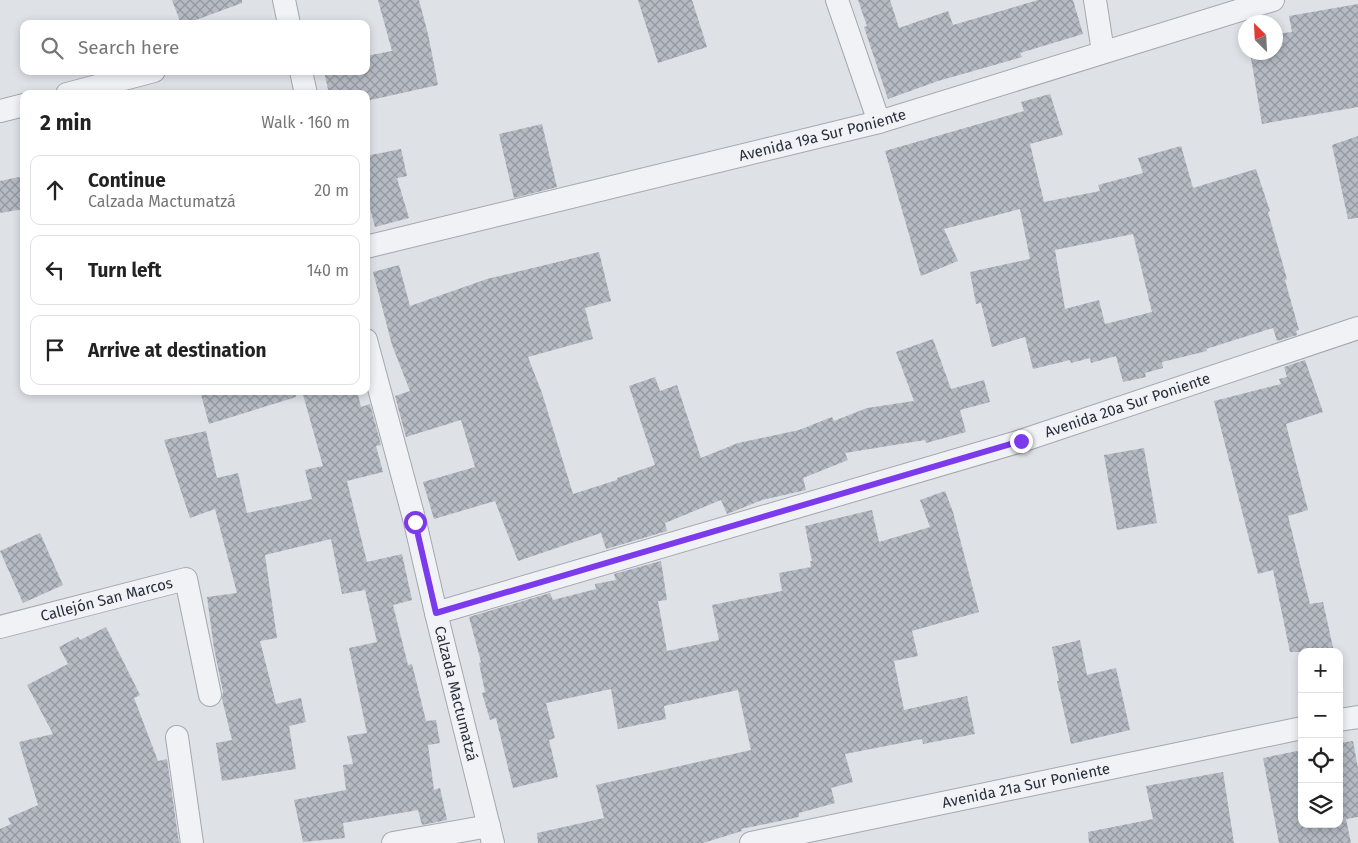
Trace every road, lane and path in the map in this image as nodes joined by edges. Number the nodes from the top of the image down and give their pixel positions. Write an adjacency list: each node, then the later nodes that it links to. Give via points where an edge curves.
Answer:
1 (284, 0): 5 (street)
2 (837, 0): 13 (street)
3 (1095, 0): 6 (street)
4 (1273, 0): 6 (street, Avenida 19a Sur Poniente)
5 (289, 20)
6 (1103, 52): 13 (street, Avenida 19a Sur Poniente)
7 (142, 75): 9 (street)
8 (302, 75): 10 (street)
9 (95, 90)
10 (305, 90)
11 (20, 106): 12 (street)
12 (0, 111)
13 (879, 122): 14 (street, Avenida 19a Sur Poniente)
14 (370, 246)
15 (1358, 328): 17 (street, Avenida 20a Sur Poniente, via 1021,441)
16 (370, 355): 17 (street, Calzada Mactumatzá)
17 (436, 613): 24 (street, Calzada Mactumatzá)
18 (0, 627): 19 (street, Callejón San Marcos, via 186,579)
19 (210, 695)
20 (1358, 717): 21 (street)
21 (1343, 719)
22 (1298, 729): 27 (street, Avenida 21a Sur Poniente)
23 (177, 737): 25 (street)
24 (491, 834): 26 (street)
25 (192, 843)
26 (394, 843)
27 (751, 843)

